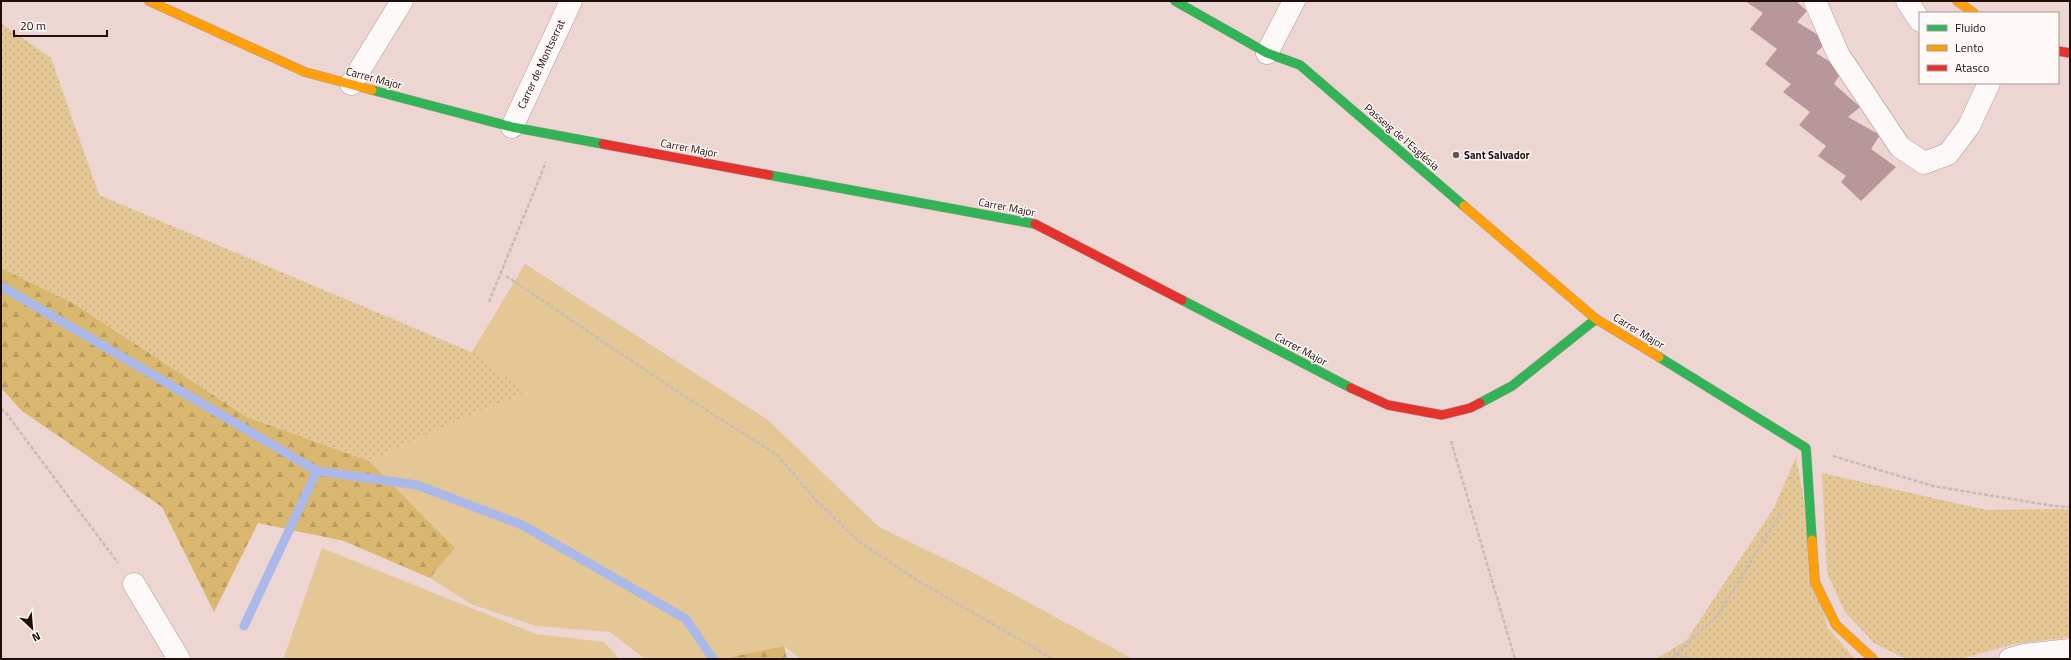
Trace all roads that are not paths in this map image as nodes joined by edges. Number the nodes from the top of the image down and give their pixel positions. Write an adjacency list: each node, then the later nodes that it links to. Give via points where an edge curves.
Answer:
1 (149, 1): 14 (street, Carrer Major, via 305,72)
2 (402, 1): 14 (street)
3 (571, 1): 16 (street, Carrer de Montserrat)
4 (1175, 1): 12 (street, Passeig de l'Església)
5 (1294, 1): 12 (street)
6 (1815, 1): 15 (street, via 1838,54 1900,147 1924,162 1948,154 1969,126)
7 (1907, 1): 10 (street)
8 (1957, 1): 9 (street)
9 (1973, 12)
10 (1919, 19)
11 (2059, 50): 13 (street)
12 (1267, 53): 17 (street, Passeig de l'Església, via 1300,65)
13 (2070, 53)
14 (351, 84): 16 (street, Carrer Major)
15 (1989, 84)
16 (512, 127): 17 (street, Carrer Major, via 1039,225 1331,378 1388,405 1442,415 1470,408 1512,386)
17 (1596, 319): 21 (street, Carrer Major, via 1806,448 1816,582 1836,625)
18 (134, 584): 20 (street)
19 (2070, 650): 22 (street)
20 (179, 659)
21 (1873, 659)
22 (2010, 659)

